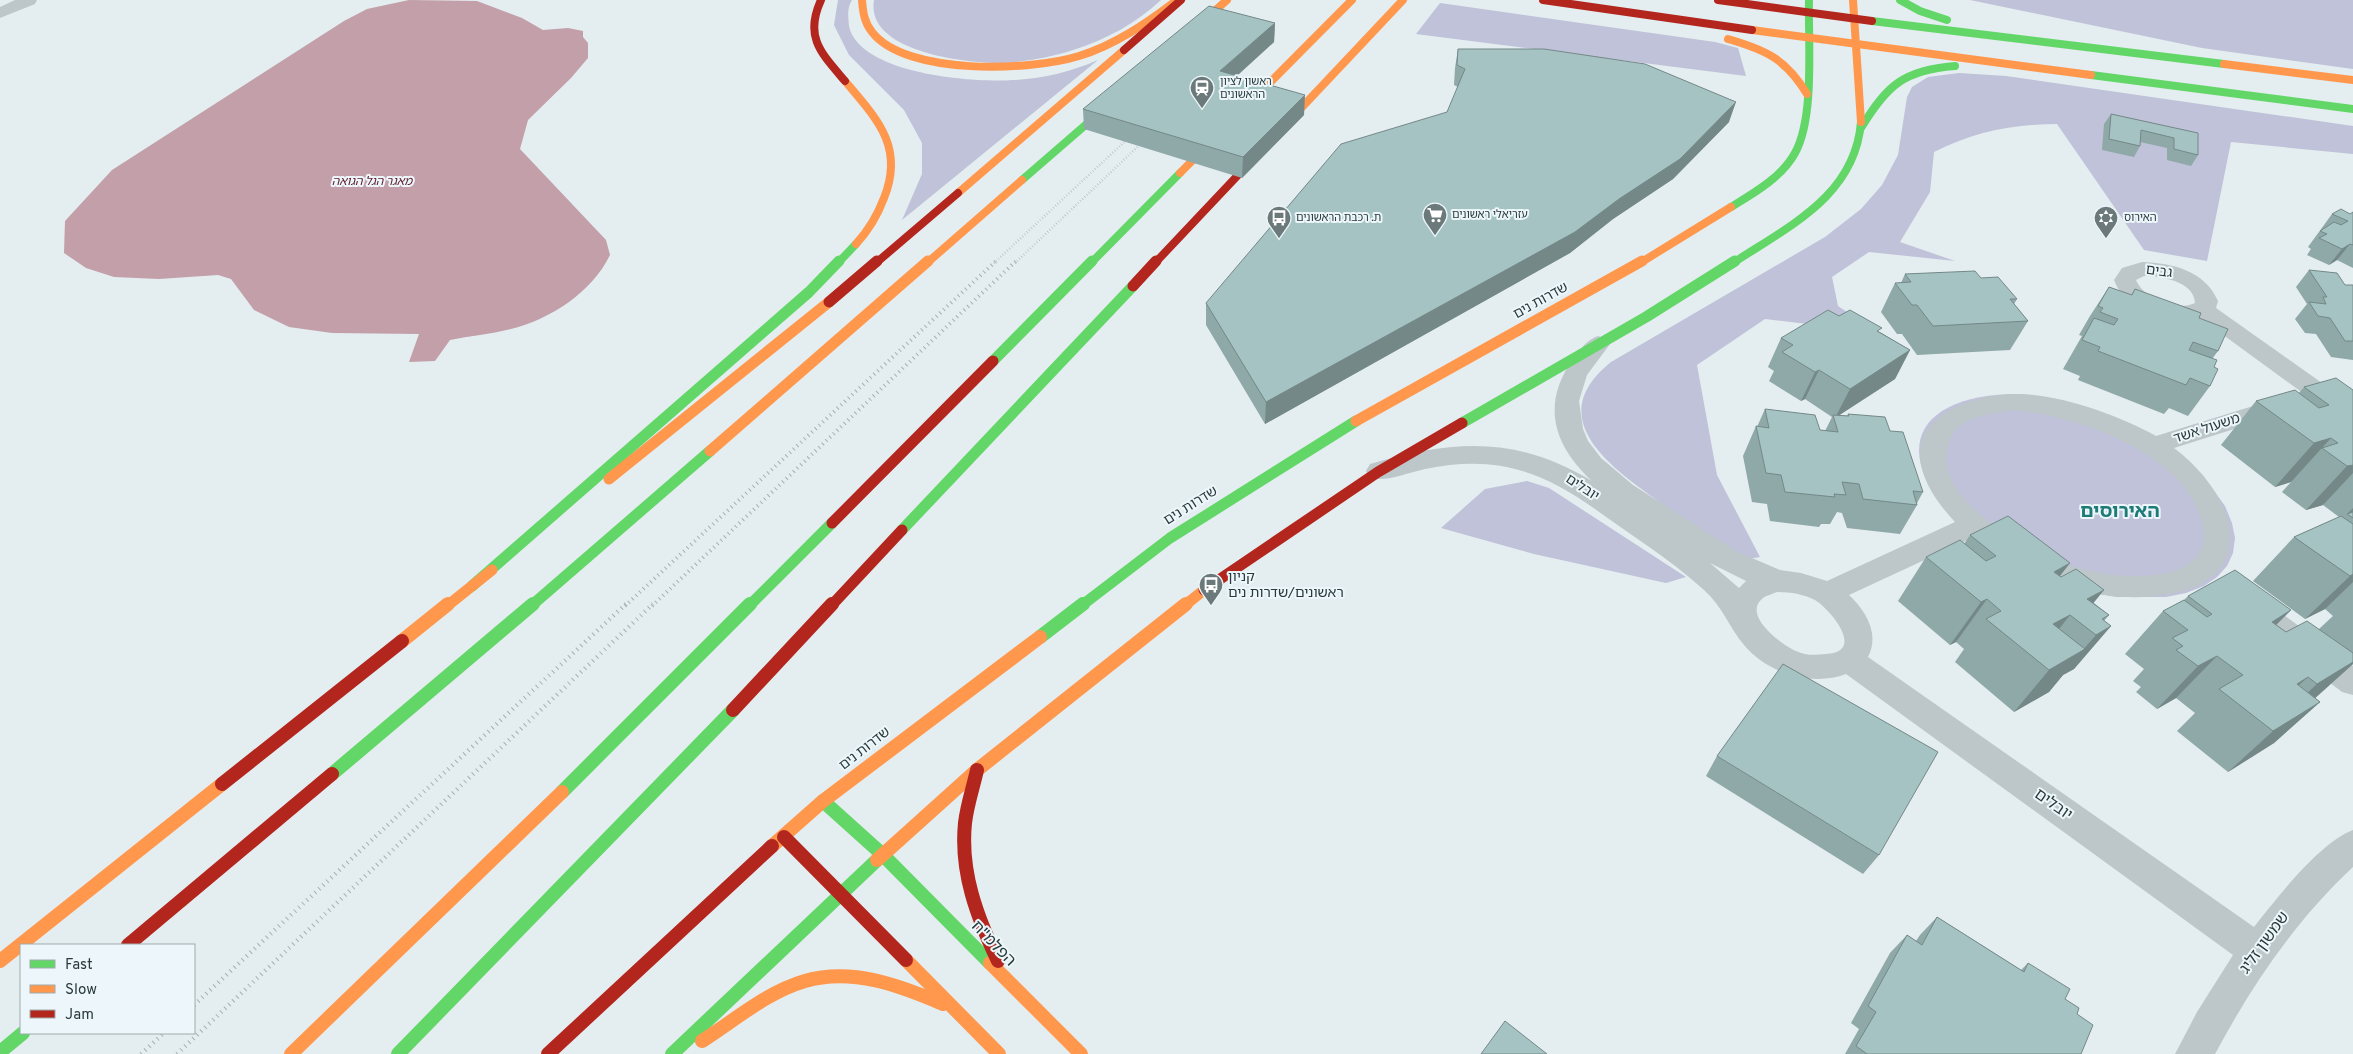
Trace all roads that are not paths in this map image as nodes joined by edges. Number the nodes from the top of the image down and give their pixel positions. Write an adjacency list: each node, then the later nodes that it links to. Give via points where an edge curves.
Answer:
1 (28, 0): 16 (street)
2 (821, 0): 37 (main road, via 812,22 816,44 882,128 893,153 893,172 887,193 871,226 846,257 809,292)
3 (862, 0): 4 (main road, via 860,12 864,24 898,50 923,59 986,69 1058,61 1101,47)
4 (1177, 0)
5 (1181, 0): 37 (main road, via 1082,88 716,394)
6 (1227, 0): 19 (main road)
7 (1352, 0): 57 (main road, via 630,727)
8 (1402, 0): 58 (main road, via 688,757)
9 (1543, 0): 14 (main road)
10 (1718, 0): 15 (main road)
11 (1809, 0): 15 (main road, שדרות נים)
12 (1852, 0): 17 (main road)
13 (1900, 0): 21 (main road, via 1948,21)
14 (1586, 6): 18 (main road); 24 (main road, via 1748,44 1795,72)
15 (1809, 12): 17 (main road); 18 (main road, שדרות נים)
16 (0, 14)
17 (1854, 19): 20 (main road); 21 (main road)
18 (1808, 38): 20 (main road); 24 (main road, שדרות נים)
19 (1183, 39)
20 (1857, 44): 23 (main road); 27 (main road)
21 (2086, 47): 22 (main road)
22 (2353, 80)
23 (2150, 83): 26 (main road); 27 (main road, via 1935,67 1893,84 1882,94)
24 (1807, 94): 43 (main road, שדרות נים, via 1806,118 1798,145 1770,182 1668,247 1345,427 1170,538)
25 (1120, 95): 49 (main road, via 479,651)
26 (2353, 109)
27 (1861, 128): 29 (main road, via 1850,167 1821,203 1716,274)
28 (2203, 309): 30 (street)
29 (1598, 344): 33 (main road); 36 (street, יובלים, via 1574,377 1566,399 1569,427 1585,457 1608,480 1720,557)
30 (2320, 393): 31 (street); 32 (street, משעול אשד)
31 (2349, 410)
32 (2152, 446): 34 (street, משעול אשד, via 2099,419 2057,407 2006,403 1966,411 1944,425 1933,446 1932,458 1942,487); 35 (street, משעול אשד, via 2188,475 2200,489 2216,519 2216,546 2212,558)
33 (1378, 472): 39 (street, יובלים, via 1444,457 1478,454 1512,457 1546,467 1581,486 1706,575 1727,595); 42 (main road, via 1218,579)
34 (1974, 525): 35 (street, משעול אשד, via 2018,555 2088,581 2156,586 2175,582); 38 (street)
35 (2203, 568): 41 (street)
36 (1779, 581): 38 (street, via 1801,583); 39 (street, via 1760,585 1746,597 1743,608)
37 (472, 586): 48 (main road)
38 (1827, 593): 40 (street, via 1847,610 1858,630 1859,644)
39 (1745, 622): 40 (street, via 1752,636 1765,648 1790,662 1827,667)
40 (1848, 660): 51 (street, יובלים)
41 (2353, 684)
42 (977, 770): 46 (main road); 53 (main road, via 965,823 964,873 971,904)
43 (823, 801): 44 (main road, שדרות נים); 46 (main road, הפלמ"ח)
44 (784, 837): 47 (main road); 59 (main road, שדרות נים)
45 (2353, 845): 51 (street, שמשון זליג, via 2296,901)
46 (883, 855): 47 (main road); 53 (main road, הפלמ"ח)
47 (841, 893): 54 (main road); 60 (main road)
48 (21, 944)
49 (129, 944)
50 (20, 945): 52 (main road)
51 (2258, 951): 64 (street, שמשון זליג)
52 (0, 961)
53 (1012, 986): 63 (main road, הפלמ"ח)
54 (958, 1012): 61 (main road, via 895,986 836,978 806,980); 62 (main road)
55 (22, 1034): 56 (main road)
56 (0, 1052)
57 (292, 1054)
58 (398, 1054)
59 (548, 1054)
60 (672, 1054)
61 (682, 1054)
62 (999, 1054)
63 (1081, 1054)
64 (2194, 1054)

